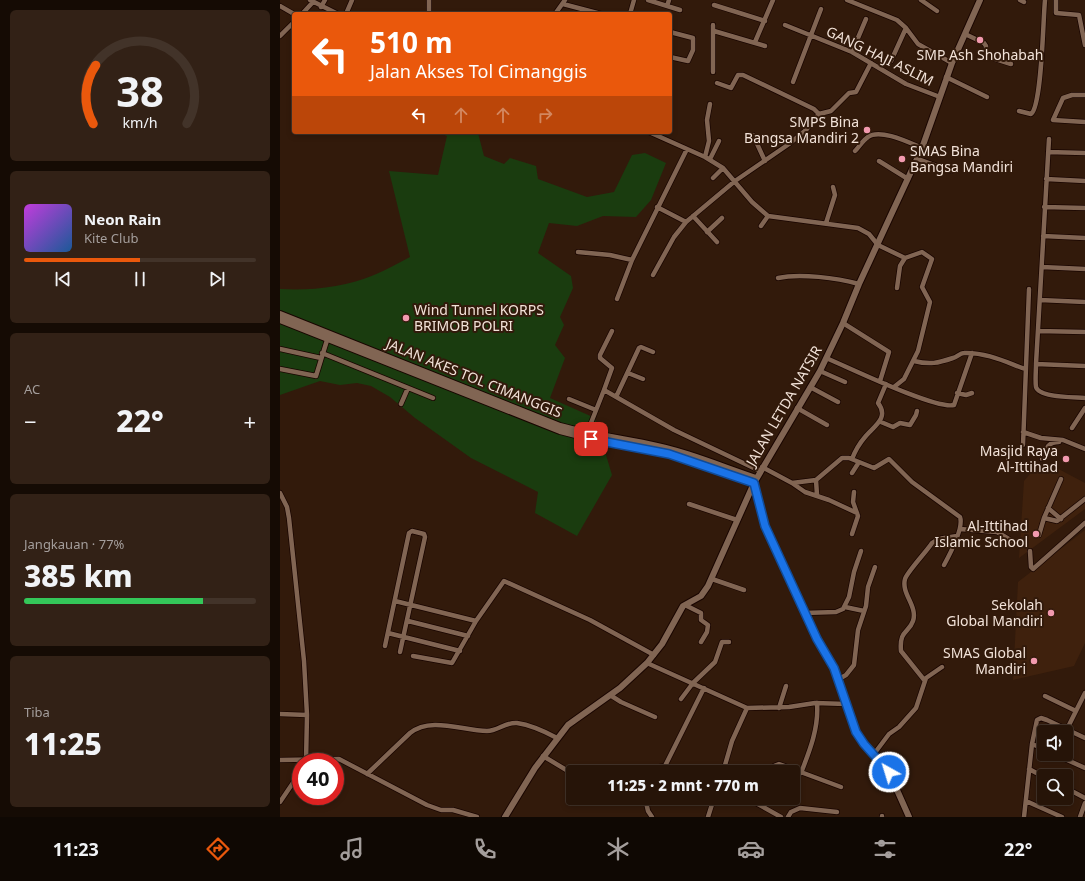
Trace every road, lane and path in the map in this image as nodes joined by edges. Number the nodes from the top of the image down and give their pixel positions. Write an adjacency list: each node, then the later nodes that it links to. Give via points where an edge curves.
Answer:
1 (325, 0): 18 (street)
2 (352, 0): 23 (street)
3 (429, 0): 24 (street)
4 (634, 0): 27 (street)
5 (648, 0): 17 (street)
6 (669, 0): 17 (street)
7 (773, 0): 33 (street)
8 (847, 0): 37 (street, via 891,17)
9 (921, 0): 28 (street)
10 (980, 0): 40 (main road, JALAN LETDA NATSIR)
11 (1046, 0): 60 (street, via 1036,108 1031,114)
12 (1056, 0): 30 (street, via 1056,13)
13 (312, 1): 18 (street); 21 (street)
14 (564, 2): 25 (street); 26 (street)
15 (714, 5): 33 (street)
16 (280, 6): 29 (street)
17 (667, 6): 20 (street)
18 (321, 7): 22 (street)
19 (821, 8): 41 (street)
20 (680, 10)
21 (304, 12)
22 (333, 12)
23 (347, 12)
24 (429, 12)
25 (556, 12)
26 (596, 12)
27 (631, 12)
28 (937, 12)
29 (292, 13)
30 (1079, 15): 31 (street); 44 (street)
31 (1085, 15)
32 (866, 19): 46 (street)
33 (764, 21): 43 (street)
34 (292, 24): 42 (street)
35 (785, 24): 41 (street, GANG HAJI ASLIM)
36 (713, 25): 38 (street)
37 (906, 28): 48 (street); 49 (street, via 922,47)
38 (714, 31): 43 (street); 52 (street)
39 (672, 33): 47 (street, via 692,38 693,50 688,61)
40 (965, 34): 49 (main road, JALAN LETDA NATSIR); 51 (street, via 984,43 986,56)
41 (811, 35): 46 (street, GANG HAJI ASLIM); 54 (street)
42 (280, 36)
43 (755, 42): 45 (street)
44 (1085, 44)
45 (765, 46)
46 (852, 52): 50 (street, GANG HAJI ASLIM)
47 (672, 57)
48 (891, 61)
49 (952, 62): 53 (main road, JALAN LETDA NATSIR)
50 (871, 63): 57 (street, GANG HAJI ASLIM, via 906,84); 61 (street, via 856,92 849,93 831,111)
51 (1011, 64)
52 (713, 72)
53 (946, 77): 57 (main road, JALAN LETDA NATSIR); 58 (street)
54 (793, 82)
55 (717, 83): 61 (street, via 731,88 738,75 743,75 814,109)
56 (1085, 95): 62 (street, via 1063,98 1053,120)
57 (940, 97): 67 (main road, JALAN LETDA NATSIR)
58 (987, 97)
59 (710, 104): 72 (street, via 707,120 709,141)
60 (1019, 111)
61 (819, 114): 75 (street, via 806,130)
62 (1085, 122)
63 (653, 134): 68 (street)
64 (753, 135): 75 (street)
65 (1049, 139): 70 (street)
66 (719, 141): 74 (street)
67 (922, 148): 69 (street, via 882,133 868,137); 73 (main road, JALAN LETDA NATSIR)
68 (687, 149): 72 (street); 85 (street)
69 (855, 151)
70 (1048, 152): 71 (street); 81 (street)
71 (1085, 153)
72 (705, 157): 74 (street)
73 (918, 158): 78 (street); 80 (main road, JALAN LETDA NATSIR)
74 (710, 159): 77 (street)
75 (765, 160): 82 (street)
76 (879, 161): 80 (street)
77 (723, 168): 79 (street); 82 (street)
78 (951, 171)
79 (713, 178)
80 (908, 179): 98 (main road, JALAN LETDA NATSIR)
81 (1046, 179): 83 (street); 86 (street)
82 (735, 181): 88 (street); 89 (street, via 752,202)
83 (1085, 181)
84 (833, 187): 92 (street, via 835,195)
85 (657, 207): 91 (street); 101 (street)
86 (1044, 207): 87 (street); 95 (street)
87 (1085, 208)
88 (693, 216): 91 (street); 94 (street)
89 (768, 216): 92 (street); 93 (street)
90 (722, 218): 94 (street)
91 (686, 222): 104 (street)
92 (826, 223): 98 (street, via 865,231)
93 (761, 226)
94 (707, 232): 97 (street)
95 (1043, 236): 96 (street); 102 (street)
96 (1085, 238)
97 (717, 242)
98 (878, 245): 100 (street); 106 (main road, JALAN LETDA NATSIR)
99 (578, 252): 101 (street)
100 (905, 258): 107 (street, via 900,266); 124 (street, via 922,252 932,259 922,287 930,302)
101 (632, 260): 109 (street)
102 (1042, 267): 103 (street); 110 (street)
103 (1085, 269)
104 (653, 275)
105 (778, 278): 106 (street, via 790,276)
106 (859, 284): 114 (main road, JALAN LETDA NATSIR)
107 (897, 288)
108 (1029, 289): 127 (street)
109 (617, 299)
110 (1040, 300): 111 (street); 116 (street)
111 (1085, 302)
112 (280, 314): 118 (main road, JALAN AKES TOL CIMANGGIS)
113 (280, 320): 118 (main road)
114 (843, 323): 123 (main road, JALAN LETDA NATSIR); 132 (street, via 889,352)
115 (612, 331): 138 (street, via 600,355 600,358 612,368)
116 (1038, 331): 117 (street); 125 (street)
117 (1085, 332)
118 (329, 336): 122 (street); 155 (main road, JALAN AKES TOL CIMANGGIS, via 560,426); 164 (main road, via 560,431 669,454)
119 (280, 349): 122 (street)
120 (653, 352): 130 (street, via 641,347)
121 (972, 353): 124 (street, via 962,353 932,364); 127 (street); 139 (street)
122 (322, 356): 128 (street, via 314,377); 137 (street)
123 (826, 358): 129 (main road, JALAN LETDA NATSIR); 132 (street)
124 (914, 361): 136 (street, via 904,379)
125 (1036, 364): 126 (street); 143 (street, via 1036,387 1039,392 1046,395)
126 (1085, 366)
127 (1025, 369): 154 (street)
128 (280, 370)
129 (820, 371): 133 (street); 135 (main road, JALAN LETDA NATSIR)
130 (628, 373): 131 (street); 141 (street)
131 (642, 379)
132 (880, 381): 134 (street)
133 (845, 382)
134 (886, 384): 136 (street); 151 (street, via 878,404 883,416)
135 (810, 387): 145 (street); 147 (main road, JALAN LETDA NATSIR)
136 (894, 387): 139 (street, via 949,406 954,405)
137 (408, 388): 142 (street); 146 (street)
138 (604, 390): 141 (street); 149 (street)
139 (957, 393): 140 (street)
140 (972, 393)
141 (616, 397): 161 (street, via 674,430)
142 (434, 398)
143 (1085, 398)
144 (569, 399): 149 (street)
145 (838, 402)
146 (401, 404)
147 (797, 408): 152 (street); 161 (main road, JALAN LETDA NATSIR)
148 (1085, 408): 153 (street)
149 (596, 410): 155 (street)
150 (917, 410): 151 (street, via 910,425 900,424 893,427)
151 (881, 422): 158 (street, via 865,436)
152 (827, 425)
153 (1072, 428)
154 (1023, 432): 156 (street); 157 (street, via 1041,438 1063,440)
155 (587, 433): 164 (main road, JALAN AKES TOL CIMANGGIS, via 668,449)
156 (1023, 445)
157 (1085, 450): 159 (street, via 1055,442 1046,447)
158 (852, 459): 160 (street); 165 (street, via 842,458)
159 (1042, 460)
160 (859, 462): 162 (street); 178 (street, via 874,468 887,459 892,460 912,482 960,517)
161 (761, 469): 164 (main road, JALAN LETDA NATSIR); 166 (street)
162 (852, 473)
163 (1061, 479): 172 (street)
164 (755, 480): 176 (main road); 194 (main road, JALAN LETDA NATSIR, via 765,526)
165 (816, 480): 166 (street); 169 (street)
166 (792, 483): 169 (street, via 806,492)
167 (854, 492): 173 (street, via 853,502)
168 (280, 494): 224 (street, via 289,518)
169 (817, 495): 173 (street)
170 (1085, 499): 175 (street)
171 (689, 504): 176 (street)
172 (1048, 508): 174 (street); 175 (street)
173 (857, 512): 179 (street)
174 (1044, 518): 175 (street, via 1055,521); 180 (street)
175 (1061, 519)
176 (737, 520): 187 (main road)
177 (1085, 523): 184 (street, via 1033,569)
178 (960, 529): 181 (street); 182 (street, via 997,532)
179 (852, 534)
180 (1039, 535)
181 (957, 536): 185 (street); 210 (street, via 932,542 905,579 904,588 913,610 913,621 902,636 901,651)
182 (1019, 545)
183 (861, 551): 192 (street)
184 (1030, 551)
185 (944, 566)
186 (875, 567): 193 (street)
187 (712, 579): 188 (street); 191 (main road, via 701,596)
188 (744, 590)
189 (395, 601): 190 (street); 190 (street, via 408,533 412,531 424,534 425,537); 197 (street)
190 (411, 604): 195 (street); 196 (street)
191 (685, 605): 200 (street, via 701,613 701,620 708,625); 205 (main road)
192 (845, 607): 193 (street); 194 (street, via 836,612)
193 (864, 611): 209 (street, via 857,633 854,665)
194 (804, 613): 209 (main road, JALAN LETDA NATSIR)
195 (408, 621): 198 (street); 199 (street)
196 (476, 621): 198 (street); 205 (street, via 501,582 507,581 590,620)
197 (388, 633): 199 (street); 202 (street)
198 (468, 636): 203 (street)
199 (404, 637): 203 (street); 204 (street)
200 (701, 642)
201 (729, 642): 211 (street, via 722,642 715,662)
202 (385, 646)
203 (460, 650): 206 (street, via 450,664)
204 (400, 652)
205 (654, 655): 207 (main road)
206 (413, 656)
207 (647, 663): 211 (street); 215 (main road)
208 (942, 666): 210 (street)
209 (839, 679): 219 (main road, JALAN LETDA NATSIR)
210 (925, 681): 234 (street, via 916,708 889,734)
211 (693, 683): 213 (street); 217 (street)
212 (786, 686): 221 (street)
213 (704, 688): 220 (street); 240 (street)
214 (1085, 693): 222 (street)
215 (610, 695): 225 (street); 229 (main road, via 572,721)
216 (1045, 696): 222 (street)
217 (681, 699)
218 (817, 703): 219 (street); 221 (street); 245 (street, via 813,741)
219 (846, 704): 234 (main road, JALAN LETDA NATSIR, via 860,738)
220 (747, 708): 221 (street); 241 (street)
221 (779, 708)
222 (1076, 711): 227 (street)
223 (280, 714): 224 (street)
224 (307, 715): 233 (street)
225 (655, 717)
226 (1058, 725): 231 (street, via 1038,719)
227 (1069, 725)
228 (1073, 732): 230 (street)
229 (557, 738): 235 (main road); 247 (street, via 517,723 506,723 488,731 428,724 410,733)
230 (1085, 738)
231 (1032, 744): 232 (street); 243 (street)
232 (1037, 746)
233 (306, 753)
234 (874, 754): 267 (main road, JALAN LETDA NATSIR, via 894,781)
235 (543, 756): 244 (street); 262 (main road)
236 (280, 760): 237 (street)
237 (292, 760)
238 (1070, 761): 242 (street)
239 (344, 762): 247 (street)
240 (666, 765)
241 (724, 765)
242 (1085, 768)
243 (1029, 769): 246 (street); 252 (street)
244 (566, 770)
245 (801, 773): 249 (street)
246 (1037, 773)
247 (367, 774): 258 (street, via 427,805)
248 (292, 785): 253 (street)
249 (841, 787)
250 (1073, 792): 251 (street)
251 (1085, 798)
252 (1026, 801): 268 (street); 269 (street)
253 (280, 802)
254 (1085, 803): 270 (street)
255 (647, 805): 263 (street)
256 (712, 805): 264 (street)
257 (759, 805): 265 (street)
258 (445, 811): 260 (street); 261 (street, via 453,810)
259 (837, 812): 266 (street, via 800,808 791,812)
260 (443, 817)
261 (477, 817)
262 (505, 817)
263 (652, 817)
264 (708, 817)
265 (781, 817)
266 (788, 817)
267 (908, 817)
268 (1024, 817)
269 (1062, 817)
270 (1080, 817)

